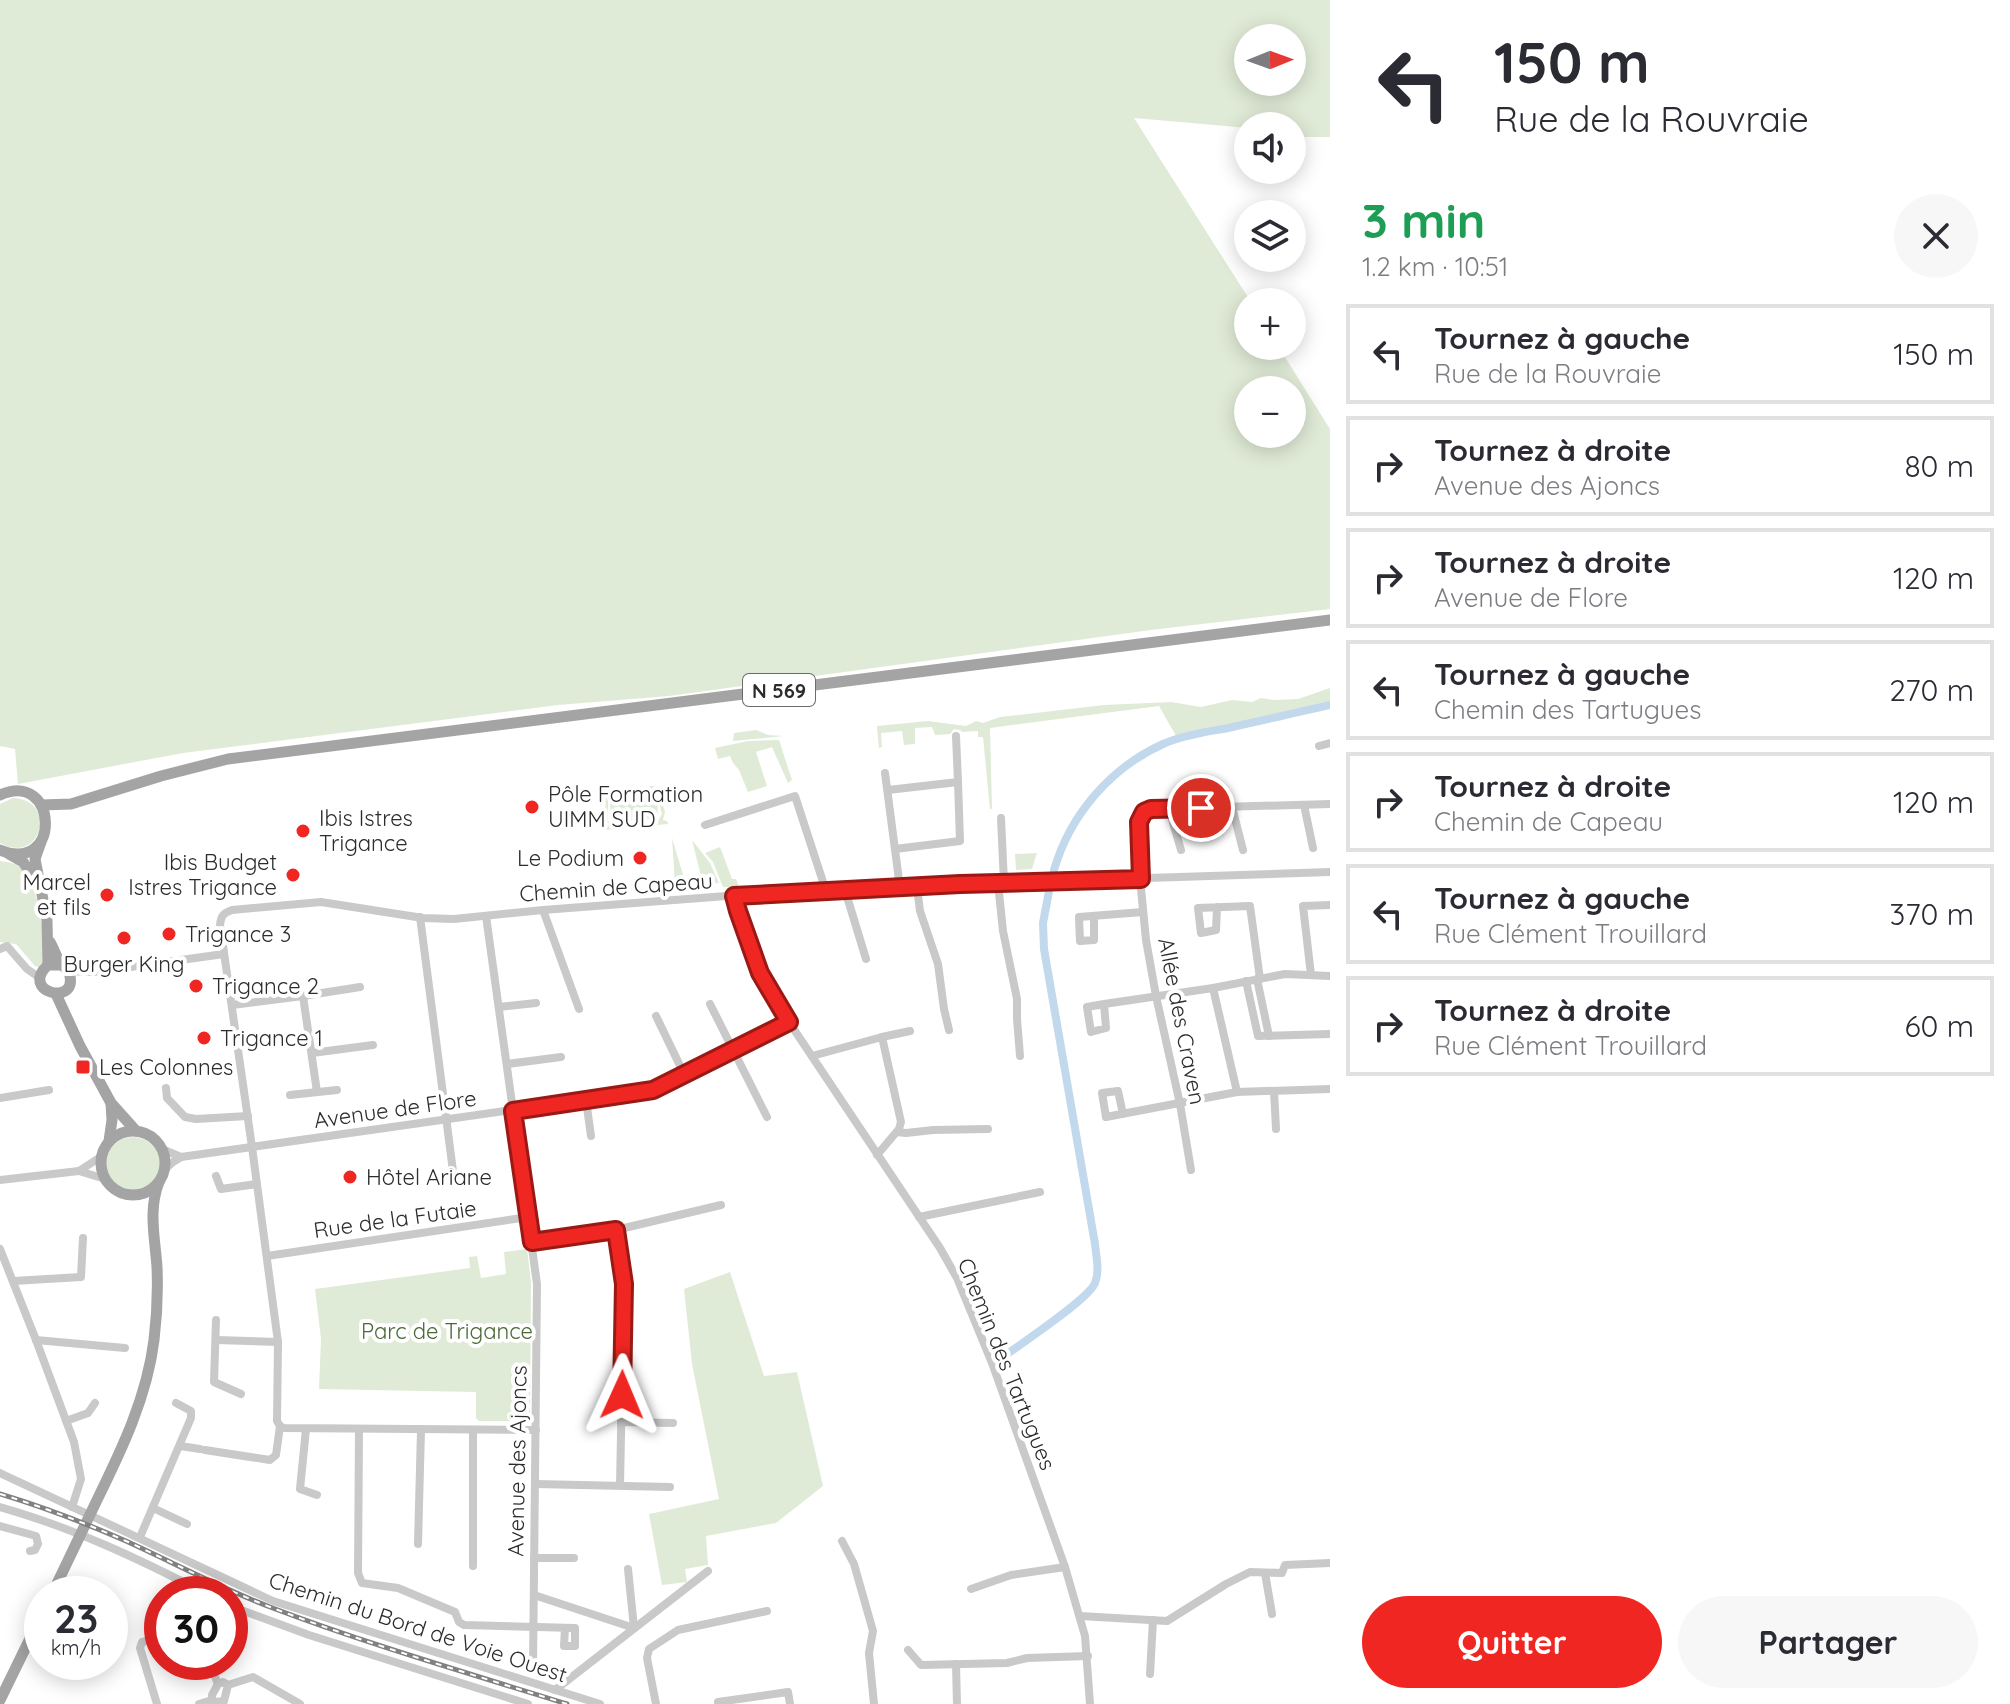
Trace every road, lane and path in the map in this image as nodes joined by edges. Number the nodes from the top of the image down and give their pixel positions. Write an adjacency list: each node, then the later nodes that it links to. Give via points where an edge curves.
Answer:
1 (1330, 620): 9 (main road, N 569, via 228,759)
2 (956, 736): 6 (street)
3 (1330, 743): 4 (street)
4 (1319, 746)
5 (885, 773): 7 (street)
6 (958, 782): 7 (street); 20 (street, via 960,841)
7 (888, 790): 20 (street)
8 (0, 795): 11 (main road, N 569, via 27,793)
9 (71, 804): 11 (main road, N 569); 17 (main road, N 569)
10 (1330, 804): 12 (street)
11 (41, 805): 17 (main road)
12 (1304, 805): 13 (street); 19 (street)
13 (1232, 807): 14 (street); 22 (street)
14 (1169, 809): 21 (street); 25 (street, Allée des Craven, via 1144,812 1139,822)
15 (1001, 818): 26 (street)
16 (705, 825): 31 (street, via 795,796)
17 (46, 827): 18 (main road, N 569)
18 (41, 841): 23 (main road, via 27,852); 27 (main road, via 35,859)
19 (1313, 848)
20 (895, 849): 29 (street)
21 (1181, 850)
22 (1243, 850)
23 (4, 852): 27 (main road, via 23,862)
24 (1330, 872): 25 (street, Chemin de Capeau)
25 (1141, 879): 26 (street, Chemin de Capeau); 36 (street, Allée des Craven)
26 (1001, 883): 28 (street, Chemin de Capeau); 70 (street)
27 (39, 885): 45 (main road, via 48,938)
28 (917, 887): 29 (street, Chemin de Capeau); 61 (street)
29 (900, 888): 30 (street, Chemin de Capeau)
30 (845, 890): 31 (street, Chemin de Capeau); 42 (street)
31 (826, 891): 32 (street, Chemin de Capeau)
32 (734, 896): 35 (street, Chemin de Capeau); 60 (street, Chemin des Tartugues, via 760,973)
33 (1330, 905): 43 (street, via 1303,906)
34 (1217, 907): 47 (street, via 1250,906)
35 (543, 910): 37 (street, Chemin de Capeau); 58 (street)
36 (1143, 912): 38 (street); 52 (street, Allée des Craven)
37 (486, 916): 39 (street, Chemin de Capeau); 57 (street, Avenue des Ajoncs)
38 (1094, 916)
39 (420, 917): 41 (street, Chemin de Capeau, via 321,902 232,910 221,918); 90 (street)
40 (0, 949): 46 (street, via 7,946)
41 (224, 954): 45 (street); 56 (street)
42 (866, 959)
43 (1311, 975): 44 (street); 47 (street)
44 (1330, 976)
45 (62, 977): 46 (main road, via 41,972); 46 (main road, via 47,991); 84 (main road, via 67,1018)
46 (40, 978)
47 (1259, 979): 48 (street); 64 (street)
48 (1246, 981): 50 (street); 64 (street, via 1258,1036)
49 (360, 987): 51 (street)
50 (1213, 988): 52 (street); 80 (street)
51 (303, 996): 56 (street); 68 (street)
52 (1156, 996): 55 (street); 85 (street, Allée des Craven)
53 (536, 1003): 57 (street)
54 (710, 1004): 67 (street)
55 (1104, 1004)
56 (232, 1005): 88 (street)
57 (499, 1007): 72 (street, Avenue des Ajoncs)
58 (579, 1009)
59 (656, 1016): 73 (street)
60 (789, 1022): 67 (street, Avenue de Flore); 69 (street, Chemin des Tartugues)
61 (949, 1030)
62 (910, 1031): 65 (street)
63 (1330, 1034): 64 (street)
64 (1269, 1036)
65 (882, 1037): 69 (street); 94 (street, via 901,1122)
66 (373, 1045): 68 (street)
67 (734, 1049): 73 (street, Avenue de Flore); 89 (street)
68 (312, 1053): 79 (street)
69 (812, 1056): 99 (street, Chemin des Tartugues)
70 (1020, 1056)
71 (561, 1057): 72 (street)
72 (507, 1064): 86 (street, Avenue des Ajoncs)
73 (684, 1074): 83 (street, Avenue de Flore, via 653,1090)
74 (166, 1088): 88 (street, via 167,1098 185,1117)
75 (1330, 1089): 78 (street)
76 (49, 1090): 82 (street)
77 (337, 1090): 79 (street)
78 (1274, 1091): 80 (street); 92 (street)
79 (317, 1092): 81 (street)
80 (1237, 1092): 85 (street)
81 (290, 1095)
82 (0, 1098)
83 (586, 1100): 86 (street, Avenue de Flore); 95 (street)
84 (111, 1103): 93 (main road); 96 (main road)
85 (1180, 1104): 87 (street); 103 (street, Allée des Craven)
86 (513, 1111): 90 (street, Avenue de Flore); 114 (street, Avenue des Ajoncs)
87 (1123, 1114)
88 (248, 1116): 97 (street)
89 (767, 1117)
90 (446, 1119): 97 (street, Avenue de Flore); 105 (street)
91 (988, 1129): 94 (street)
92 (1276, 1129)
93 (136, 1131): 96 (main road); 98 (main road, via 151,1136)
94 (897, 1132): 99 (street)
95 (591, 1136)
96 (109, 1142): 100 (main road)
97 (252, 1147): 101 (street, Avenue de Flore); 110 (street)
98 (162, 1149): 101 (street); 102 (main road)
99 (877, 1155): 115 (street, Chemin des Tartugues)
100 (102, 1156): 104 (street); 107 (main road)
101 (181, 1157): 102 (street, Avenue de Flore)
102 (164, 1170): 109 (main road)
103 (1191, 1170)
104 (79, 1171): 107 (street); 108 (street)
105 (453, 1171)
106 (216, 1176): 110 (street, via 221,1189)
107 (105, 1179): 112 (main road)
108 (0, 1180)
109 (159, 1182): 112 (main road, via 146,1193); 116 (main road)
110 (257, 1184): 121 (street)
111 (1040, 1192): 115 (street)
112 (129, 1195): 116 (main road)
113 (721, 1205): 117 (street)
114 (528, 1217): 119 (street, Avenue des Ajoncs); 121 (street, Rue de la Futaie)
115 (919, 1217): 160 (street, Chemin des Tartugues, via 968,1305)
116 (152, 1222): 164 (main road, via 157,1294 149,1370 132,1425)
117 (616, 1230): 119 (street); 133 (street, via 624,1284)
118 (83, 1238): 123 (street, via 81,1277)
119 (532, 1242): 140 (street, Avenue des Ajoncs, via 537,1284)
120 (0, 1249): 122 (street)
121 (267, 1256): 127 (street)
122 (3, 1263): 123 (street)
123 (13, 1281): 125 (street)
124 (216, 1320): 126 (street)
125 (36, 1340): 128 (street); 132 (street)
126 (216, 1340): 127 (street); 129 (street, via 214,1382)
127 (278, 1342): 135 (street)
128 (125, 1348)
129 (241, 1394)
130 (95, 1403): 132 (street, via 88,1413)
131 (176, 1403): 141 (street, via 191,1411)
132 (66, 1421): 148 (street, via 81,1479)
133 (621, 1422): 134 (street); 144 (street)
134 (673, 1423)
135 (280, 1426): 136 (street); 141 (street, via 272,1459)
136 (306, 1429): 137 (street); 146 (street, via 300,1489)
137 (359, 1430): 138 (street); 173 (street, via 362,1583 398,1588 455,1612 464,1625)
138 (421, 1430): 139 (street); 154 (street)
139 (473, 1430): 140 (street); 159 (street)
140 (536, 1430): 143 (street, Avenue des Ajoncs)
141 (180, 1446): 149 (street)
142 (0, 1473): 148 (street, Chemin du Bord de Voie Ouest)
143 (536, 1484): 144 (street); 156 (street, Avenue des Ajoncs)
144 (620, 1485): 145 (street)
145 (670, 1487)
146 (317, 1495)
147 (0, 1507): 165 (street, via 95,1539)
148 (72, 1507): 152 (street, Chemin du Bord de Voie Ouest)
149 (153, 1508): 150 (street); 152 (street)
150 (187, 1524)
151 (0, 1526): 155 (street, via 36,1536 38,1544)
152 (140, 1537): 187 (street, Chemin du Bord de Voie Ouest, via 273,1601)
153 (842, 1541): 199 (street, via 873,1631 869,1653)
154 (418, 1544)
155 (30, 1551)
156 (534, 1558): 157 (street); 167 (street, Avenue des Ajoncs)
157 (574, 1558)
158 (1330, 1563): 163 (street, via 1285,1565 1282,1573)
159 (473, 1566)
160 (1065, 1567): 166 (street, via 1011,1575); 171 (street, Chemin des Tartugues)
161 (628, 1569): 175 (street)
162 (708, 1571): 175 (street)
163 (1265, 1573): 170 (street); 172 (street, via 1250,1572 1167,1621)
164 (61, 1576)
165 (170, 1576)
166 (971, 1589)
167 (534, 1595): 173 (street, Avenue des Ajoncs); 175 (street)
168 (767, 1611): 197 (street, via 678,1630 649,1649)
169 (248, 1613): 195 (street)
170 (1272, 1614)
171 (1080, 1616): 172 (street); 179 (street, Chemin des Tartugues)
172 (1153, 1620): 183 (street)
173 (533, 1628): 174 (street); 182 (street, Avenue des Ajoncs)
174 (565, 1628)
175 (634, 1628): 187 (street)
176 (144, 1641): 180 (street)
177 (908, 1650): 181 (street, via 921,1665)
178 (24, 1651): 188 (main road)
179 (1088, 1656): 181 (street); 201 (street, Chemin des Tartugues)
180 (144, 1661)
181 (956, 1664): 200 (street)
182 (533, 1669)
183 (1150, 1674)
184 (150, 1680): 192 (street)
185 (220, 1680): 186 (street)
186 (223, 1684): 189 (street); 190 (street); 194 (street, via 253,1677)
187 (555, 1690): 196 (street, Chemin du Bord de Voie Ouest)
188 (0, 1700)
189 (212, 1700): 190 (street); 193 (street)
190 (224, 1702)
191 (718, 1702): 198 (street, via 788,1692)
192 (157, 1704)
193 (199, 1704)
194 (300, 1704)
195 (528, 1704)
196 (600, 1704)
197 (656, 1704)
198 (790, 1704)
199 (874, 1704)
200 (957, 1704)
201 (1090, 1704)

